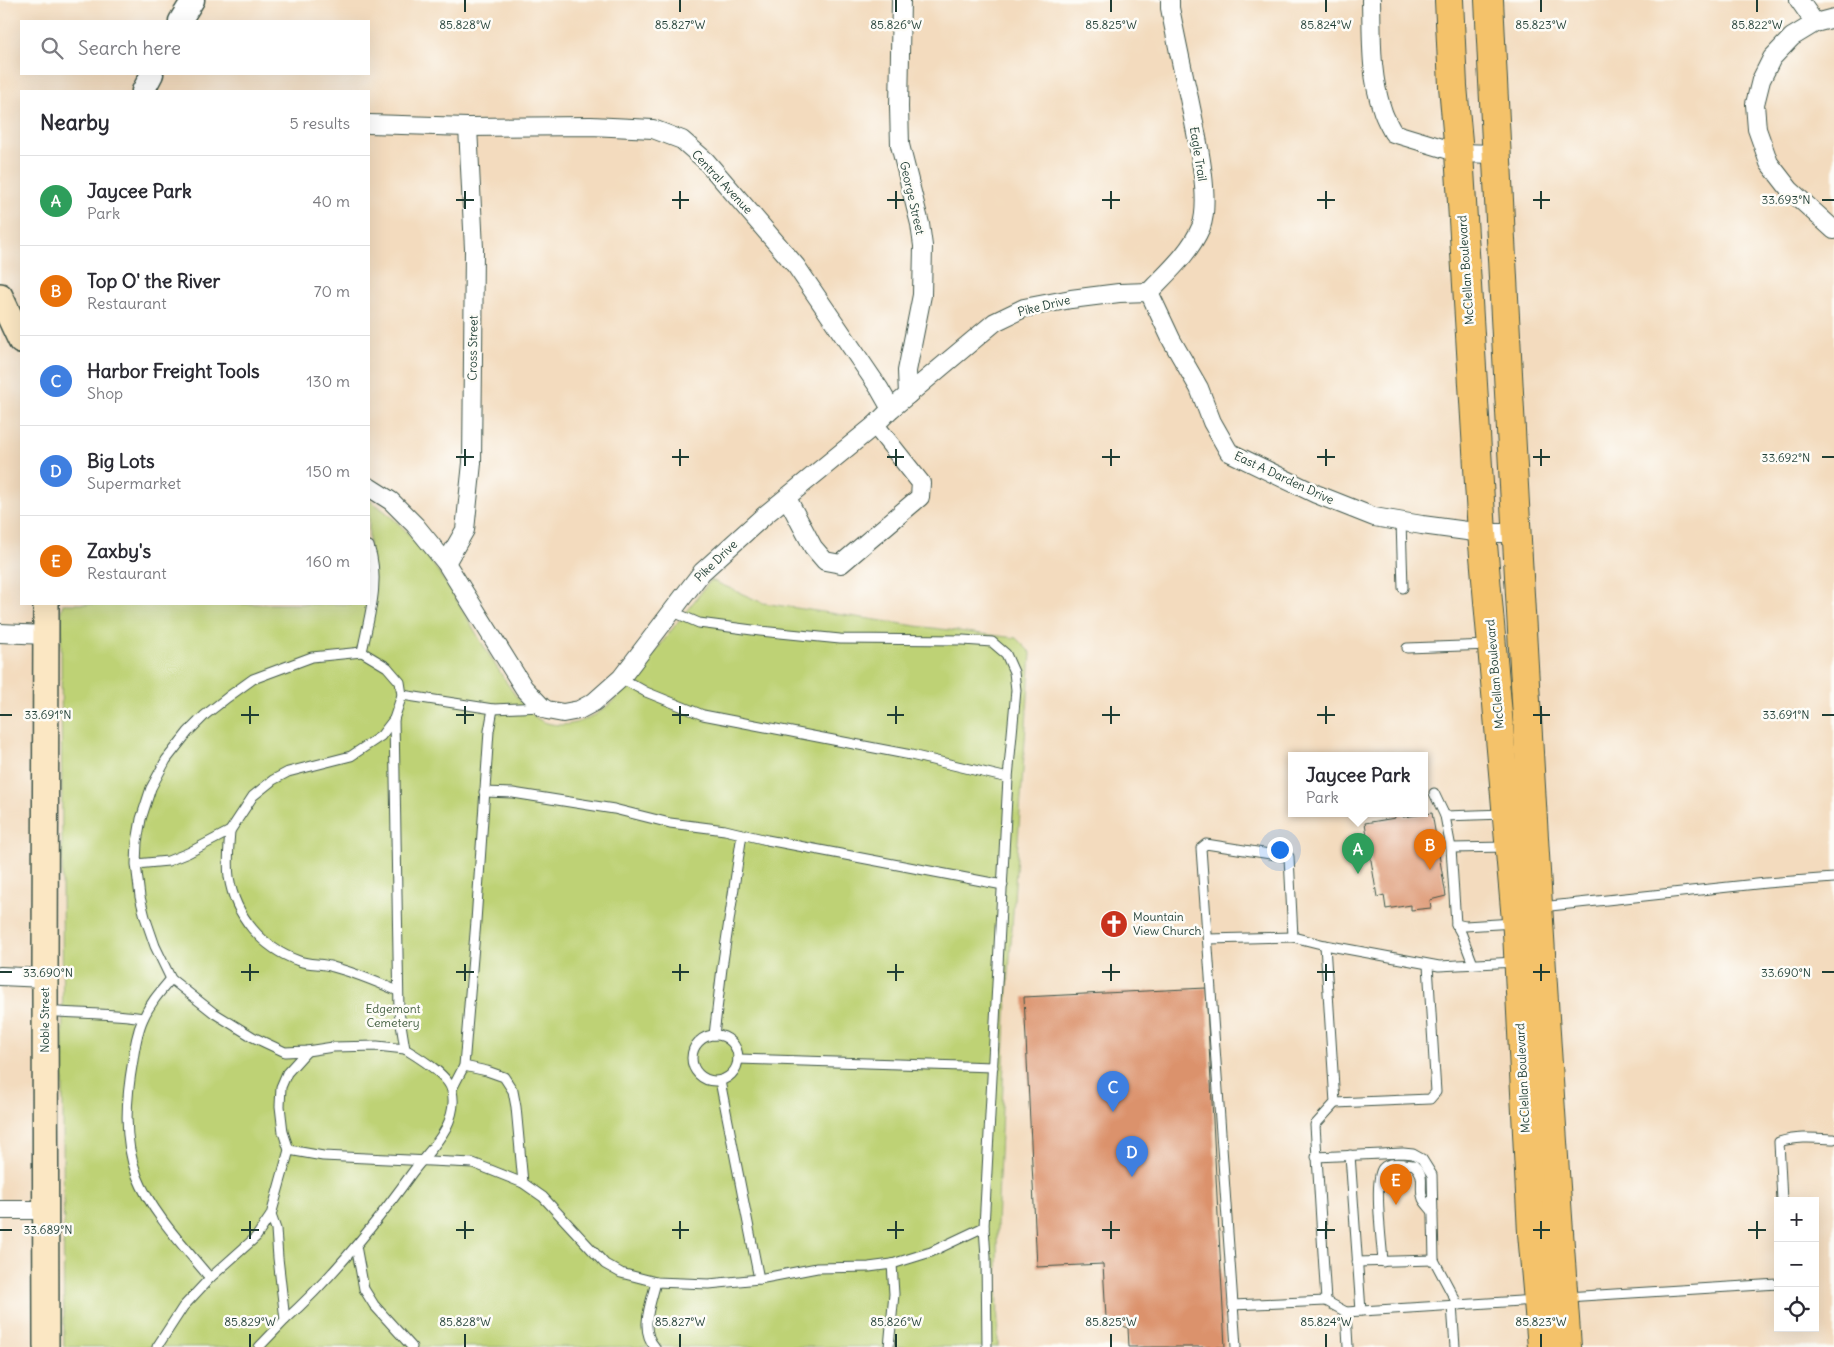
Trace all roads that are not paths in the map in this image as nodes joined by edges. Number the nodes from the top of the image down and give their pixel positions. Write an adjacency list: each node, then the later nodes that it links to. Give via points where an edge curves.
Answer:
1 (193, 0): 9 (street)
2 (901, 0): 21 (street, George Street, via 900,145 923,246 922,294 908,371)
3 (1170, 0): 18 (street, Eagle Trail, via 1195,130 1204,200 1201,226 1182,258)
4 (1371, 0): 15 (street, via 1376,85 1393,133)
5 (1449, 0): 15 (highway, McClellan Boulevard)
6 (1489, 0): 16 (highway, McClellan Boulevard)
7 (1799, 0): 10 (street)
8 (1834, 18): 10 (street)
9 (181, 20)
10 (1815, 23): 17 (street, via 1792,37 1772,58 1761,80 1755,104 1756,129 1769,163 1790,190)
11 (151, 75): 12 (street)
12 (144, 90)
13 (370, 124): 14 (street, Central Avenue)
14 (468, 127): 22 (street, Central Avenue, via 653,129 682,140 706,161 796,266); 30 (street, Cross Street, via 474,249 472,463 465,530)
15 (1459, 153): 16 (street); 27 (highway, McClellan Boulevard)
16 (1496, 154): 28 (highway, McClellan Boulevard)
17 (1834, 230)
18 (1149, 292): 21 (street, Pike Drive, via 1071,299 1024,308 995,322); 26 (street, East A Darden Drive, via 1229,452 1316,494 1374,516)
19 (0, 296): 20 (main road)
20 (20, 339)
21 (908, 395): 22 (street, Pike Drive)
22 (891, 409): 23 (street, Pike Drive)
23 (875, 425): 25 (street, Pike Drive); 25 (street, via 921,483 920,497 841,564 825,561 812,547)
24 (370, 488): 30 (street, via 391,501)
25 (787, 498): 33 (street, Pike Drive, via 702,572)
26 (1401, 522): 27 (street, East A Darden Drive); 31 (lane)
27 (1482, 532): 28 (street, East A Darden Drive); 36 (highway, McClellan Boulevard)
28 (1515, 533): 56 (highway, McClellan Boulevard)
29 (370, 549): 38 (lane, via 374,577 372,603)
30 (446, 563): 41 (street, via 524,688)
31 (1403, 588)
32 (46, 605): 35 (main road, Noble Street)
33 (671, 611): 39 (street, Pike Drive); 44 (lane, via 699,623 813,637 992,642 1006,654 1014,672 1016,690)
34 (0, 633): 35 (street)
35 (45, 635): 66 (main road, Noble Street)
36 (1492, 645): 37 (lane); 47 (highway, McClellan Boulevard)
37 (1407, 648)
38 (362, 652): 40 (lane, via 387,668 400,682); 53 (lane, via 312,657 253,679 205,715 166,760 150,788 141,819)
39 (621, 678): 41 (street, Pike Drive, via 594,702 579,710 563,713); 44 (lane, via 703,715 911,754)
40 (402, 695): 42 (lane); 43 (lane)
41 (542, 707): 42 (lane)
42 (493, 709): 45 (lane, via 488,731)
43 (394, 719): 49 (lane, via 381,736 351,756 288,772 273,780 253,796); 68 (lane)
44 (1008, 778): 55 (lane)
45 (484, 792): 50 (lane, via 513,793 614,809); 75 (lane)
46 (1434, 793): 48 (lane)
47 (1507, 814): 48 (lane); 51 (highway, McClellan Boulevard)
48 (1446, 816): 52 (lane)
49 (230, 831): 53 (lane, via 168,861); 68 (lane, via 229,877 249,926 263,940 301,962 331,966)
50 (742, 834): 55 (lane); 71 (lane)
51 (1509, 847): 52 (lane); 57 (highway, McClellan Boulevard)
52 (1451, 848): 58 (lane)
53 (136, 864): 67 (lane, via 145,917)
54 (1834, 878): 56 (lane)
55 (1003, 885): 76 (lane)
56 (1538, 908): 62 (highway, McClellan Boulevard)
57 (1516, 923): 58 (lane); 62 (highway, McClellan Boulevard)
58 (1456, 924): 63 (lane)
59 (1293, 937): 60 (lane); 60 (lane, via 1289,857 1206,844 1201,848); 61 (lane)
60 (1208, 939): 103 (lane)
61 (1325, 945): 64 (lane); 79 (lane)
62 (1530, 961): 63 (lane); 101 (highway, McClellan Boulevard, via 1532,1233)
63 (1473, 964): 64 (lane)
64 (1428, 965): 79 (lane, via 1436,1092 1430,1099)
65 (0, 976): 66 (street)
66 (45, 978): 69 (main road, Noble Street)
67 (171, 979): 70 (lane); 73 (lane, via 214,1013 253,1037 286,1052)
68 (398, 991): 72 (lane)
69 (46, 1010): 70 (lane); 88 (main road, Noble Street)
70 (143, 1018): 97 (lane, via 136,1042 126,1117 137,1176 149,1201)
71 (714, 1035): 74 (lane, via 728,1039 737,1052); 77 (lane, via 700,1041 692,1054 692,1061 699,1074 712,1081)
72 (405, 1049): 73 (lane, via 333,1047); 78 (lane, via 436,1070)
73 (307, 1052): 81 (lane, via 287,1073 281,1087 280,1106)
74 (738, 1060): 76 (lane); 77 (lane, via 732,1073)
75 (464, 1066): 78 (lane); 85 (lane, via 504,1077 513,1091)
76 (993, 1067): 91 (lane)
77 (720, 1081): 98 (lane)
78 (452, 1089): 84 (lane, via 453,1108 446,1128)
79 (1335, 1104): 83 (lane, via 1314,1125)
80 (1834, 1139): 86 (lane, via 1788,1139 1779,1142)
81 (288, 1150): 84 (lane, via 323,1156); 90 (lane)
82 (1350, 1155): 83 (lane); 89 (lane, via 1412,1154 1422,1159 1432,1175); 94 (lane)
83 (1316, 1156): 102 (lane)
84 (421, 1162): 85 (lane, via 474,1163); 92 (lane)
85 (523, 1183): 99 (lane, via 556,1210 604,1264 621,1273)
86 (1782, 1197)
87 (0, 1210): 88 (street)
88 (45, 1210): 108 (main road, Noble Street)
89 (1433, 1212): 93 (lane); 95 (lane, via 1423,1198 1420,1170 1414,1165 1387,1164 1377,1183)
90 (271, 1215): 97 (lane, via 256,1237); 107 (lane, via 276,1229)
91 (984, 1227): 96 (lane, via 931,1252); 114 (lane)
92 (356, 1246): 107 (lane); 111 (lane, via 364,1289)
93 (1434, 1260): 95 (lane); 104 (lane)
94 (1357, 1262): 95 (lane); 105 (lane)
95 (1383, 1262)
96 (892, 1264): 98 (lane, via 817,1268); 113 (lane, via 894,1294)
97 (210, 1278): 109 (lane, via 183,1307)
98 (759, 1279): 99 (lane, via 708,1284)
99 (656, 1282): 112 (lane, via 646,1323 650,1341)
100 (1774, 1284): 101 (lane)
101 (1551, 1298): 104 (lane); 118 (highway, McClellan Boulevard); 119 (highway, McClellan Boulevard)
102 (1326, 1301): 103 (lane); 106 (lane)
103 (1233, 1305): 115 (lane)
104 (1455, 1305): 105 (lane); 117 (lane)
105 (1361, 1311): 106 (lane)
106 (1346, 1312): 116 (lane)
107 (286, 1320): 110 (lane)
108 (46, 1347)
109 (157, 1347)
110 (260, 1347)
111 (412, 1347)
112 (655, 1347)
113 (889, 1347)
114 (986, 1347)
115 (1236, 1347)
116 (1348, 1347)
117 (1455, 1347)
118 (1542, 1347)
119 (1567, 1347)

